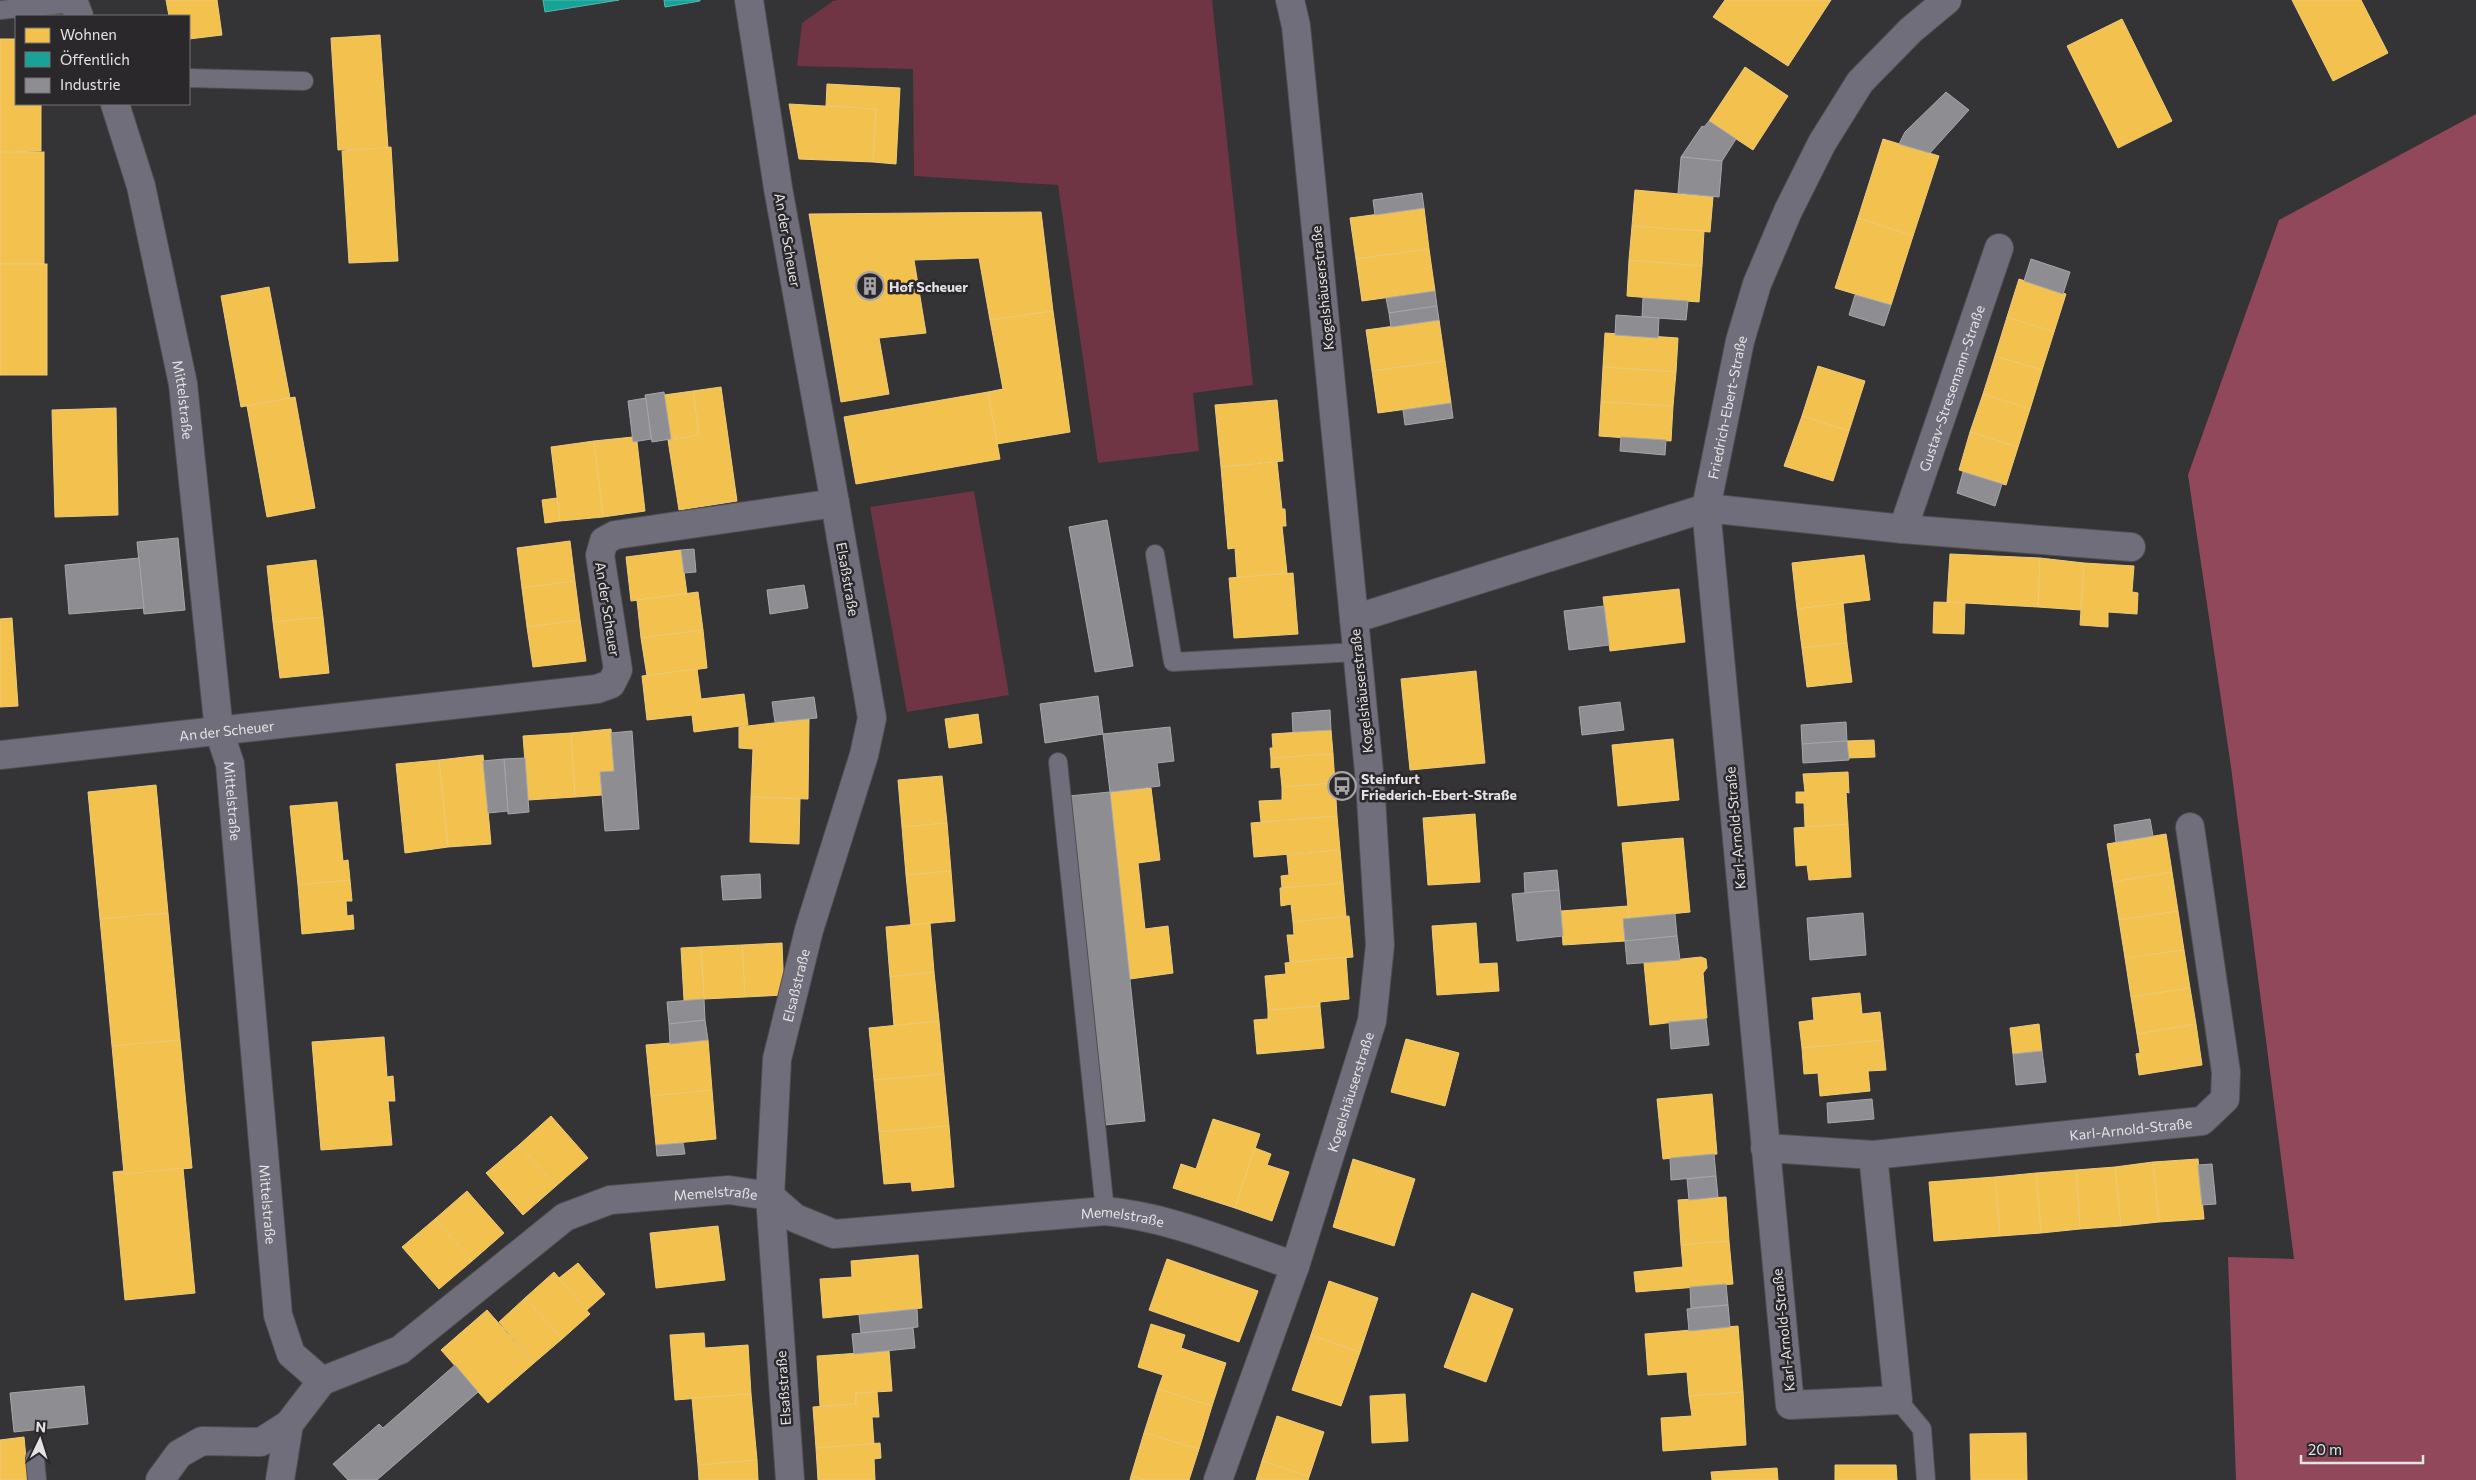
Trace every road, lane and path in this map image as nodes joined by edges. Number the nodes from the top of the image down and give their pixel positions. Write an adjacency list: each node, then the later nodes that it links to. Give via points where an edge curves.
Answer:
1 (749, 0): 10 (street, An der Scheuer, via 778,188)
2 (1290, 0): 15 (street, Kogelshäuserstraße, via 1297,35)
3 (1947, 0): 11 (street, Friedrich-Ebert-Straße, via 1911,30 1860,82 1822,143 1788,211 1757,284 1740,341)
4 (75, 6): 5 (lane)
5 (0, 10)
6 (190, 78): 7 (lane)
7 (304, 81)
8 (115, 105): 17 (street, Mittelstraße, via 141,186 183,384)
9 (1999, 248): 12 (street, Gustav-Stresemann-Straße)
10 (834, 503): 17 (street, An der Scheuer, via 615,535 604,541 600,555 618,670 611,684 597,689); 23 (street, Elsaßstraße, via 872,718 864,755 809,930 777,1059)
11 (1706, 508): 12 (street); 15 (street); 21 (street, Karl-Arnold-Straße)
12 (1903, 530): 13 (street)
13 (2131, 547)
14 (1155, 554): 16 (lane, via 1173,662)
15 (1354, 619): 16 (street, Kogelshäuserstraße)
16 (1358, 652): 25 (street, Kogelshäuserstraße, via 1380,946 1372,1021)
17 (219, 731): 18 (street, An der Scheuer); 26 (street, Mittelstraße, via 230,764 278,1315 291,1354)
18 (0, 755)
19 (1058, 762): 24 (lane)
20 (2190, 828): 22 (street, Karl-Arnold-Straße, via 2226,1072 2225,1099 2202,1121)
21 (1765, 1148): 22 (street, Karl-Arnold-Straße); 27 (street, Karl-Arnold-Straße, via 1790,1405)
22 (1874, 1155): 27 (street)
23 (770, 1196): 24 (street, Memelstraße, via 795,1218 834,1234); 26 (street, Memelstraße, via 729,1190 610,1200 565,1217 400,1350); 33 (street, Elsaßstraße)
24 (1105, 1211): 25 (street, Memelstraße, via 1135,1214 1179,1226)
25 (1295, 1266): 34 (street, Kogelshäuserstraße)
26 (322, 1382): 28 (street)
27 (1898, 1400): 35 (lane, via 1922,1429)
28 (289, 1424): 31 (street, via 261,1442 202,1441 179,1454); 32 (street)
29 (35, 1458): 30 (lane)
30 (37, 1480)
31 (160, 1480)
32 (280, 1480)
33 (790, 1480)
34 (1218, 1480)
35 (1926, 1480)

